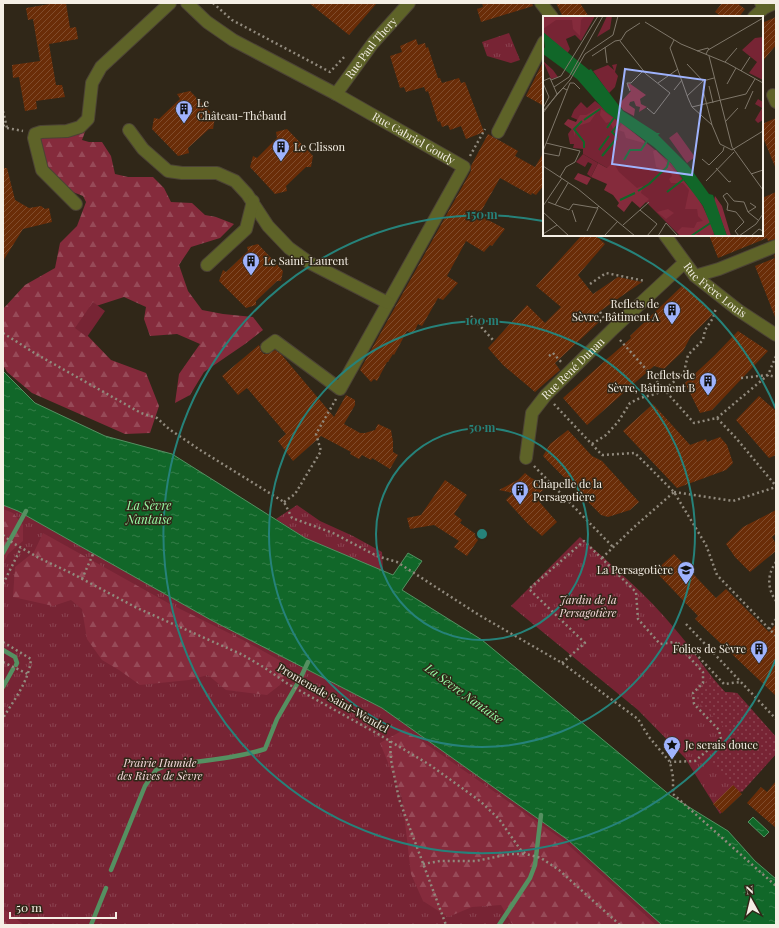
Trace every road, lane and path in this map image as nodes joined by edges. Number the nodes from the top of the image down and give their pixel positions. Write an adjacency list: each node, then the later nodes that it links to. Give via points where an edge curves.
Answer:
1 (170, 3): 17 (street, via 101,66 92,83 88,119 80,127)
2 (187, 3): 11 (street, Rue Gabriel Goudy, via 207,22 233,40)
3 (213, 3): 10 (path, via 232,20 330,72)
4 (409, 3): 11 (street, Rue Paul Thery, via 373,43)
5 (541, 3): 7 (street)
6 (767, 5): 8 (street)
7 (551, 16)
8 (755, 16)
9 (543, 44): 16 (street)
10 (347, 55)
11 (336, 94): 29 (street, Rue Gabriel Goudy, via 464,167)
12 (3, 111): 14 (path)
13 (3, 125): 14 (path)
14 (7, 128): 17 (path)
15 (129, 130): 18 (street, via 143,149 168,171 217,173 226,176 235,181)
16 (498, 132)
17 (35, 134): 19 (street, via 42,170)
18 (252, 201): 20 (street); 21 (street)
19 (76, 204)
20 (268, 226): 21 (street); 29 (street, via 289,248 310,263)
21 (246, 229): 25 (street)
22 (666, 236): 24 (street, Rue Frère Louis)
23 (776, 246): 26 (street)
24 (684, 263): 26 (street, Rue Frère Louis); 33 (street, Rue René Dunan)
25 (207, 265)
26 (695, 276): 35 (street, Rue Frère Louis, via 738,310)
27 (648, 282): 28 (path, via 606,273)
28 (590, 284)
29 (388, 303): 44 (street, Rue Gabriel Goudy)
30 (716, 308): 45 (path, via 703,340 688,355 684,372)
31 (600, 312): 33 (path)
32 (471, 316): 36 (path)
33 (609, 326): 45 (path); 46 (street, Rue René Dunan)
34 (3, 333): 52 (path, via 141,414 157,418 200,450)
35 (776, 335)
36 (494, 341)
37 (267, 347): 44 (street, via 276,341)
38 (549, 356): 40 (path, via 553,354)
39 (776, 356): 41 (path)
40 (563, 364)
41 (768, 375): 42 (path); 43 (path); 47 (path)
42 (776, 377)
43 (741, 378)
44 (340, 389): 52 (path, via 316,434 321,451 295,494)
45 (665, 389): 47 (path, via 694,423); 48 (path, via 630,403 606,435)
46 (546, 396): 48 (path); 49 (street, Rue René Dunan, via 532,413)
47 (717, 418): 50 (path)
48 (592, 444): 51 (path, via 602,455 635,453)
49 (526, 458): 54 (path)
50 (776, 486): 51 (path, via 733,501)
51 (674, 492): 54 (path); 64 (path, via 706,545 717,575)
52 (284, 502): 69 (path, via 292,518 334,533 377,556 398,562 480,615)
53 (3, 535): 55 (path, Promenade Saint-Wendel)
54 (613, 547): 57 (path)
55 (21, 548): 59 (path, Promenade Saint-Wendel); 60 (path)
56 (94, 552): 59 (path)
57 (602, 558): 67 (path, via 636,592 638,619 660,644); 69 (path, via 584,541 529,590 584,643)
58 (776, 562): 61 (path, via 771,568 769,584)
59 (82, 579): 74 (path, Promenade Saint-Wendel, via 137,608 244,655 288,684)
60 (3, 584)
61 (776, 601)
62 (776, 620): 64 (path)
63 (686, 624): 71 (path)
64 (769, 629): 65 (path)
65 (776, 636)
66 (3, 642): 70 (path, via 31,659)
67 (676, 642): 71 (path, via 694,652 724,684); 75 (path, via 703,672 703,683 693,693 694,704 719,730 721,739 695,761)
68 (3, 662): 70 (path)
69 (562, 663): 75 (path, via 638,719)
70 (28, 674): 72 (path)
71 (741, 682): 73 (path)
72 (3, 718)
73 (776, 719)
74 (390, 741): 76 (path, Promenade Saint-Wendel, via 480,800 499,819); 77 (path, via 399,799)
75 (670, 762): 78 (path, via 674,794)
76 (526, 854): 77 (path, via 510,854 476,861); 80 (path, Promenade Saint-Wendel, via 540,858 559,870)
77 (423, 864): 79 (path)
78 (776, 886)
79 (446, 925)
80 (620, 925)

